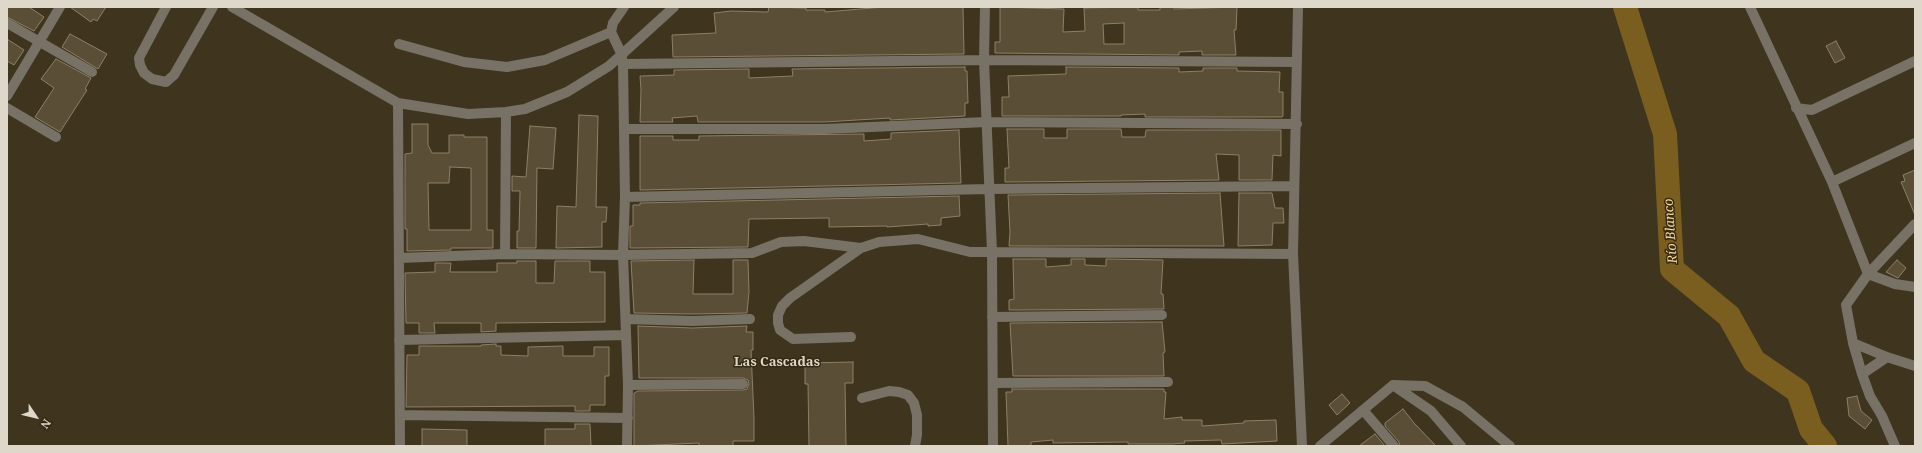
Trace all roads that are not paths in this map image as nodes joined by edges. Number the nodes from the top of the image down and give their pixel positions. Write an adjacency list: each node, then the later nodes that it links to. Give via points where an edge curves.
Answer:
1 (60, 7): 12 (street)
2 (166, 7): 3 (street, via 139,58 144,72 152,79 166,82 174,75)
3 (213, 7)
4 (232, 7): 21 (street)
5 (624, 7): 11 (street, via 613,23)
6 (674, 7): 14 (street)
7 (985, 7): 15 (street)
8 (1298, 7): 17 (street)
9 (1750, 7): 23 (street)
10 (7, 23): 12 (street)
11 (612, 32): 13 (street, via 546,60 507,67 464,62); 14 (street)
12 (40, 41): 19 (street); 20 (street)
13 (399, 44)
14 (621, 54): 18 (street); 24 (street, via 609,66 567,92 525,108)
15 (984, 60): 17 (street); 18 (street); 25 (street)
16 (1915, 61): 23 (street, via 1812,110)
17 (1298, 62): 26 (street)
18 (623, 64): 27 (street)
19 (92, 72)
20 (7, 96)
21 (398, 103): 24 (street, via 468,114); 40 (street)
22 (7, 108): 28 (street)
23 (1796, 108): 30 (street)
24 (506, 112): 37 (street)
25 (987, 122): 26 (street); 27 (street, via 824,128); 32 (street)
26 (1297, 124): 31 (street)
27 (624, 129): 33 (street)
28 (56, 137)
29 (1915, 143): 30 (street)
30 (1832, 182): 41 (street)
31 (1294, 186): 32 (street); 38 (street)
32 (988, 189): 33 (street); 36 (street)
33 (625, 197): 39 (street)
34 (1915, 224): 41 (street)
35 (861, 248): 36 (street, via 879,242 918,239 970,252); 39 (street, via 831,243 796,242 774,244 752,253); 48 (street, via 790,298 778,314 780,330 793,339)
36 (992, 252): 38 (street); 44 (street)
37 (505, 254): 39 (street); 40 (street)
38 (1293, 254): 67 (street)
39 (623, 255): 45 (street)
40 (399, 258): 49 (street)
41 (1868, 274): 42 (street, via 1895,284); 50 (street, via 1846,305)
42 (1915, 287)
43 (1162, 315): 44 (street)
44 (992, 317): 55 (street)
45 (626, 319): 46 (street, via 692,322); 47 (street)
46 (750, 320)
47 (625, 335): 49 (street); 57 (street)
48 (851, 337)
49 (400, 340): 61 (street)
50 (1853, 343): 51 (street); 53 (street)
51 (1887, 357): 52 (street); 53 (street)
52 (1915, 366)
53 (1862, 374): 72 (street)
54 (1168, 382): 55 (street)
55 (992, 383): 66 (street)
56 (743, 384): 57 (street)
57 (628, 385): 62 (street)
58 (1393, 385): 60 (street); 70 (street, via 1431,411); 71 (street, via 1426,386 1463,407)
59 (862, 398): 65 (street, via 889,391 908,395 914,402 916,416)
60 (1363, 410): 68 (street); 69 (street)
61 (400, 415): 62 (street); 63 (street)
62 (628, 418): 64 (street)
63 (400, 446)
64 (627, 446)
65 (915, 446)
66 (993, 446)
67 (1302, 446)
68 (1320, 446)
69 (1394, 446)
70 (1461, 446)
71 (1510, 446)
72 (1895, 446)

